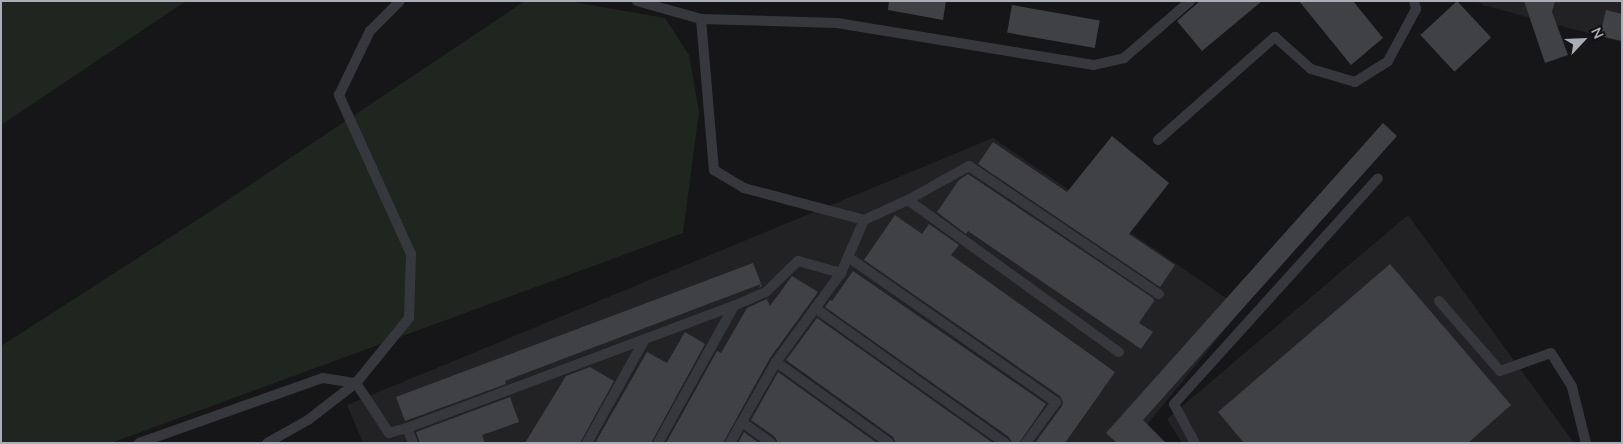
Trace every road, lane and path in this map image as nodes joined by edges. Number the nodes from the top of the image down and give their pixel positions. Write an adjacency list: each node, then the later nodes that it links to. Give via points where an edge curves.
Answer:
1 (400, 1): 19 (lane, via 370,31 338,95 411,254 410,318)
2 (637, 1): 5 (lane)
3 (1190, 1): 5 (lane, via 1124,58 1094,65 837,23)
4 (1414, 1): 6 (lane, via 1416,8 1388,61 1355,82 1311,68 1275,37)
5 (701, 19): 9 (lane, via 714,170 744,188)
6 (1158, 140)
7 (1378, 178): 32 (lane, via 1174,404)
8 (908, 200): 9 (lane); 12 (lane, via 969,166); 17 (lane)
9 (864, 220): 10 (lane)
10 (848, 257): 11 (lane); 31 (lane, via 1056,402)
11 (840, 273): 14 (lane, via 798,261 766,292); 15 (lane)
12 (1159, 294)
13 (1440, 301): 33 (lane, via 1500,370 1551,353 1572,386)
14 (734, 306): 16 (lane); 26 (lane)
15 (814, 308): 18 (lane); 30 (lane)
16 (645, 339): 21 (lane); 25 (lane)
17 (1119, 352)
18 (776, 362): 20 (lane); 29 (lane)
19 (356, 383): 21 (lane, via 389,433); 22 (lane, via 323,378); 23 (lane, via 308,420)
20 (742, 422): 27 (lane); 28 (lane)
21 (407, 428): 24 (lane)
22 (139, 443)
23 (267, 443)
24 (413, 443)
25 (587, 443)
26 (658, 443)
27 (730, 443)
28 (772, 443)
29 (889, 443)
30 (1005, 443)
31 (1026, 443)
32 (1194, 443)
33 (1586, 443)

